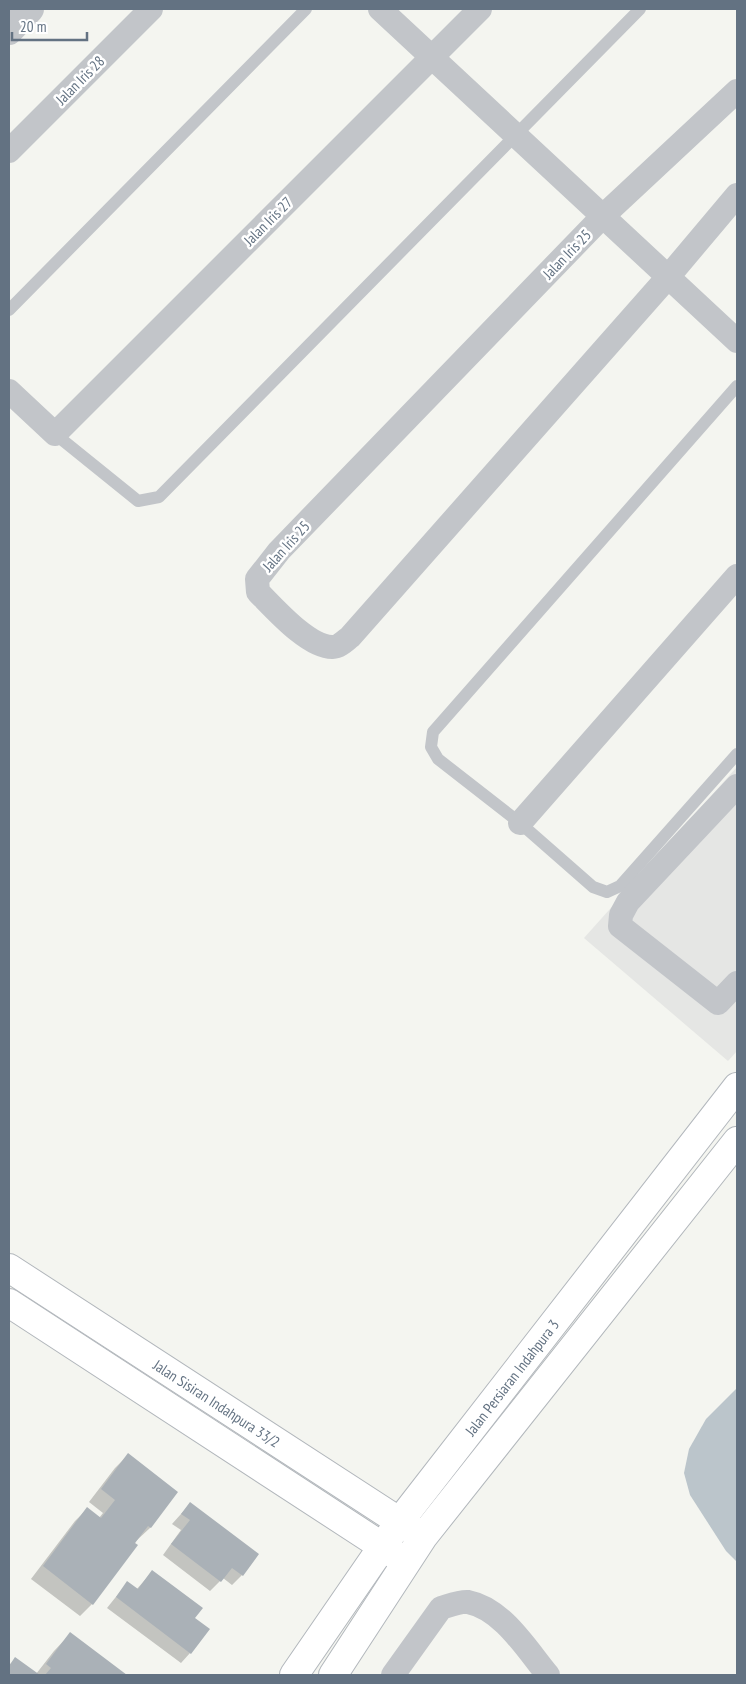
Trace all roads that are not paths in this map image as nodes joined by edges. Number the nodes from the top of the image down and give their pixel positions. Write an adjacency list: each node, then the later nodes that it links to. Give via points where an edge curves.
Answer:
1 (30, 9): 7 (street)
2 (151, 9): 11 (street, Jalan Iris 28)
3 (306, 9): 15 (lane)
4 (380, 9): 8 (street)
5 (480, 9): 8 (street, Jalan Iris 27)
6 (640, 9): 10 (lane)
7 (9, 31)
8 (432, 56): 10 (street); 19 (street, Jalan Iris 27)
9 (737, 91): 13 (street, Jalan Iris 25)
10 (516, 135): 13 (street); 19 (lane, via 159,498 138,501)
11 (9, 151)
12 (737, 195): 14 (street, Jalan Iris 25)
13 (603, 216): 14 (street); 14 (street, Jalan Iris 25, via 279,552 257,579 258,592 263,597 304,635 321,646 336,647 350,637)
14 (668, 277): 16 (street)
15 (9, 310)
16 (737, 341)
17 (737, 386): 23 (lane, via 433,732 430,747 438,759)
18 (9, 391): 19 (street)
19 (56, 434)
20 (737, 576): 23 (street)
21 (737, 754): 23 (lane, via 620,886 607,892 593,887)
22 (737, 786): 24 (street, via 628,902 621,915 620,926 718,1003)
23 (520, 823)
24 (737, 983)
25 (737, 1087): 29 (main road, Jalan Persiaran Indahpura 3)
26 (737, 1141): 30 (main road, Jalan Persiaran Indahpura 3)
27 (9, 1268): 29 (main road, Jalan Sisiran Indahpura 33/2, via 219,1407)
28 (9, 1303): 31 (main road, Jalan Sisiran Indahpura 33/2)
29 (400, 1521): 30 (main road, Jalan Sisiran Indahpura 33/2); 31 (main road, Jalan Persiaran Indahpura 3)
30 (423, 1537): 32 (main road, Jalan Persiaran Indahpura 3)
31 (383, 1546): 32 (main road, Jalan Sisiran Indahpura 33/2); 33 (main road, Jalan Persiaran Indahpura 3)
32 (406, 1563): 34 (main road, Jalan Persiaran Indahpura 3)
33 (294, 1675)
34 (334, 1675)
35 (393, 1675): 36 (street, via 441,1608 467,1602 488,1611 506,1625)
36 (548, 1675)

